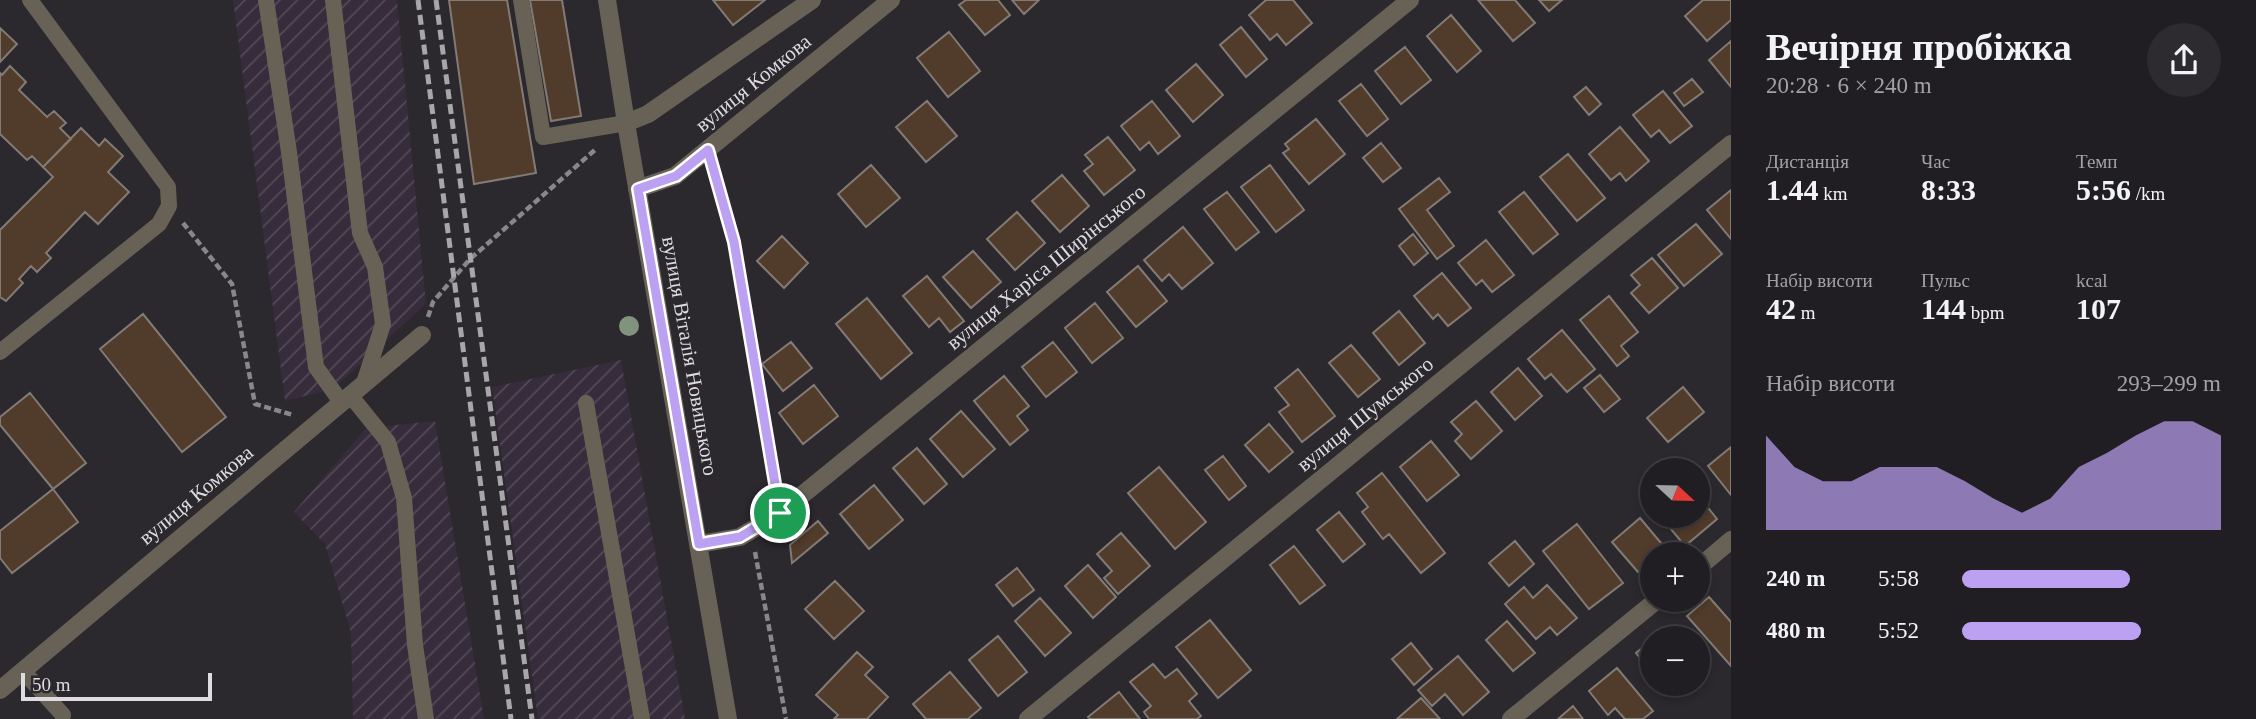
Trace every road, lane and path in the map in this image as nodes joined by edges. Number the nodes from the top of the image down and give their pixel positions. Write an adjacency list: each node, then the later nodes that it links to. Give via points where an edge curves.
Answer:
1 (30, 0): 13 (lane, via 168,187)
2 (266, 0): 17 (lane, via 316,367)
3 (333, 0): 16 (lane, via 360,233 375,267 383,324)
4 (521, 0): 9 (lane, via 543,138)
5 (607, 0): 9 (street, вулиця Віталія Новицького)
6 (813, 0): 9 (street, вулиця Комкова, via 648,114)
7 (891, 0): 11 (street, вулиця Комкова)
8 (1409, 0): 20 (street, вулиця Харіса Ширінського)
9 (626, 123): 12 (street, вулиця Віталія Новицького); 14 (path, via 470,259 433,302)
10 (1731, 144): 33 (street, вулиця Шумського)
11 (708, 150): 12 (street, вулиця Комкова, via 676,176); 20 (path, via 734,242)
12 (638, 189): 23 (street, вулиця Віталія Новицького)
13 (169, 206): 15 (lane, via 159,224); 19 (path, via 232,284 255,404)
14 (422, 335): 16 (street, вулиця Комкова)
15 (0, 352)
16 (364, 383): 17 (street, вулиця Комкова)
17 (346, 399): 19 (street, вулиця Комкова); 29 (lane, via 388,442 404,498 415,645)
18 (586, 403): 30 (lane)
19 (317, 423): 26 (street, вулиця Комкова)
20 (780, 513): 21 (street, вулиця Харіса Ширінського)
21 (751, 530): 23 (street, вулиця Харіса Ширінського, via 740,537); 32 (path)
22 (1731, 540): 24 (street)
23 (699, 544): 31 (street, вулиця Віталія Новицького)
24 (1710, 558)
25 (1642, 612): 34 (street)
26 (23, 671): 27 (street, вулиця Комкова); 28 (lane)
27 (0, 690)
28 (63, 715)
29 (426, 719)
30 (642, 719)
31 (728, 719)
32 (786, 719)
33 (1028, 719)
34 (1511, 719)

